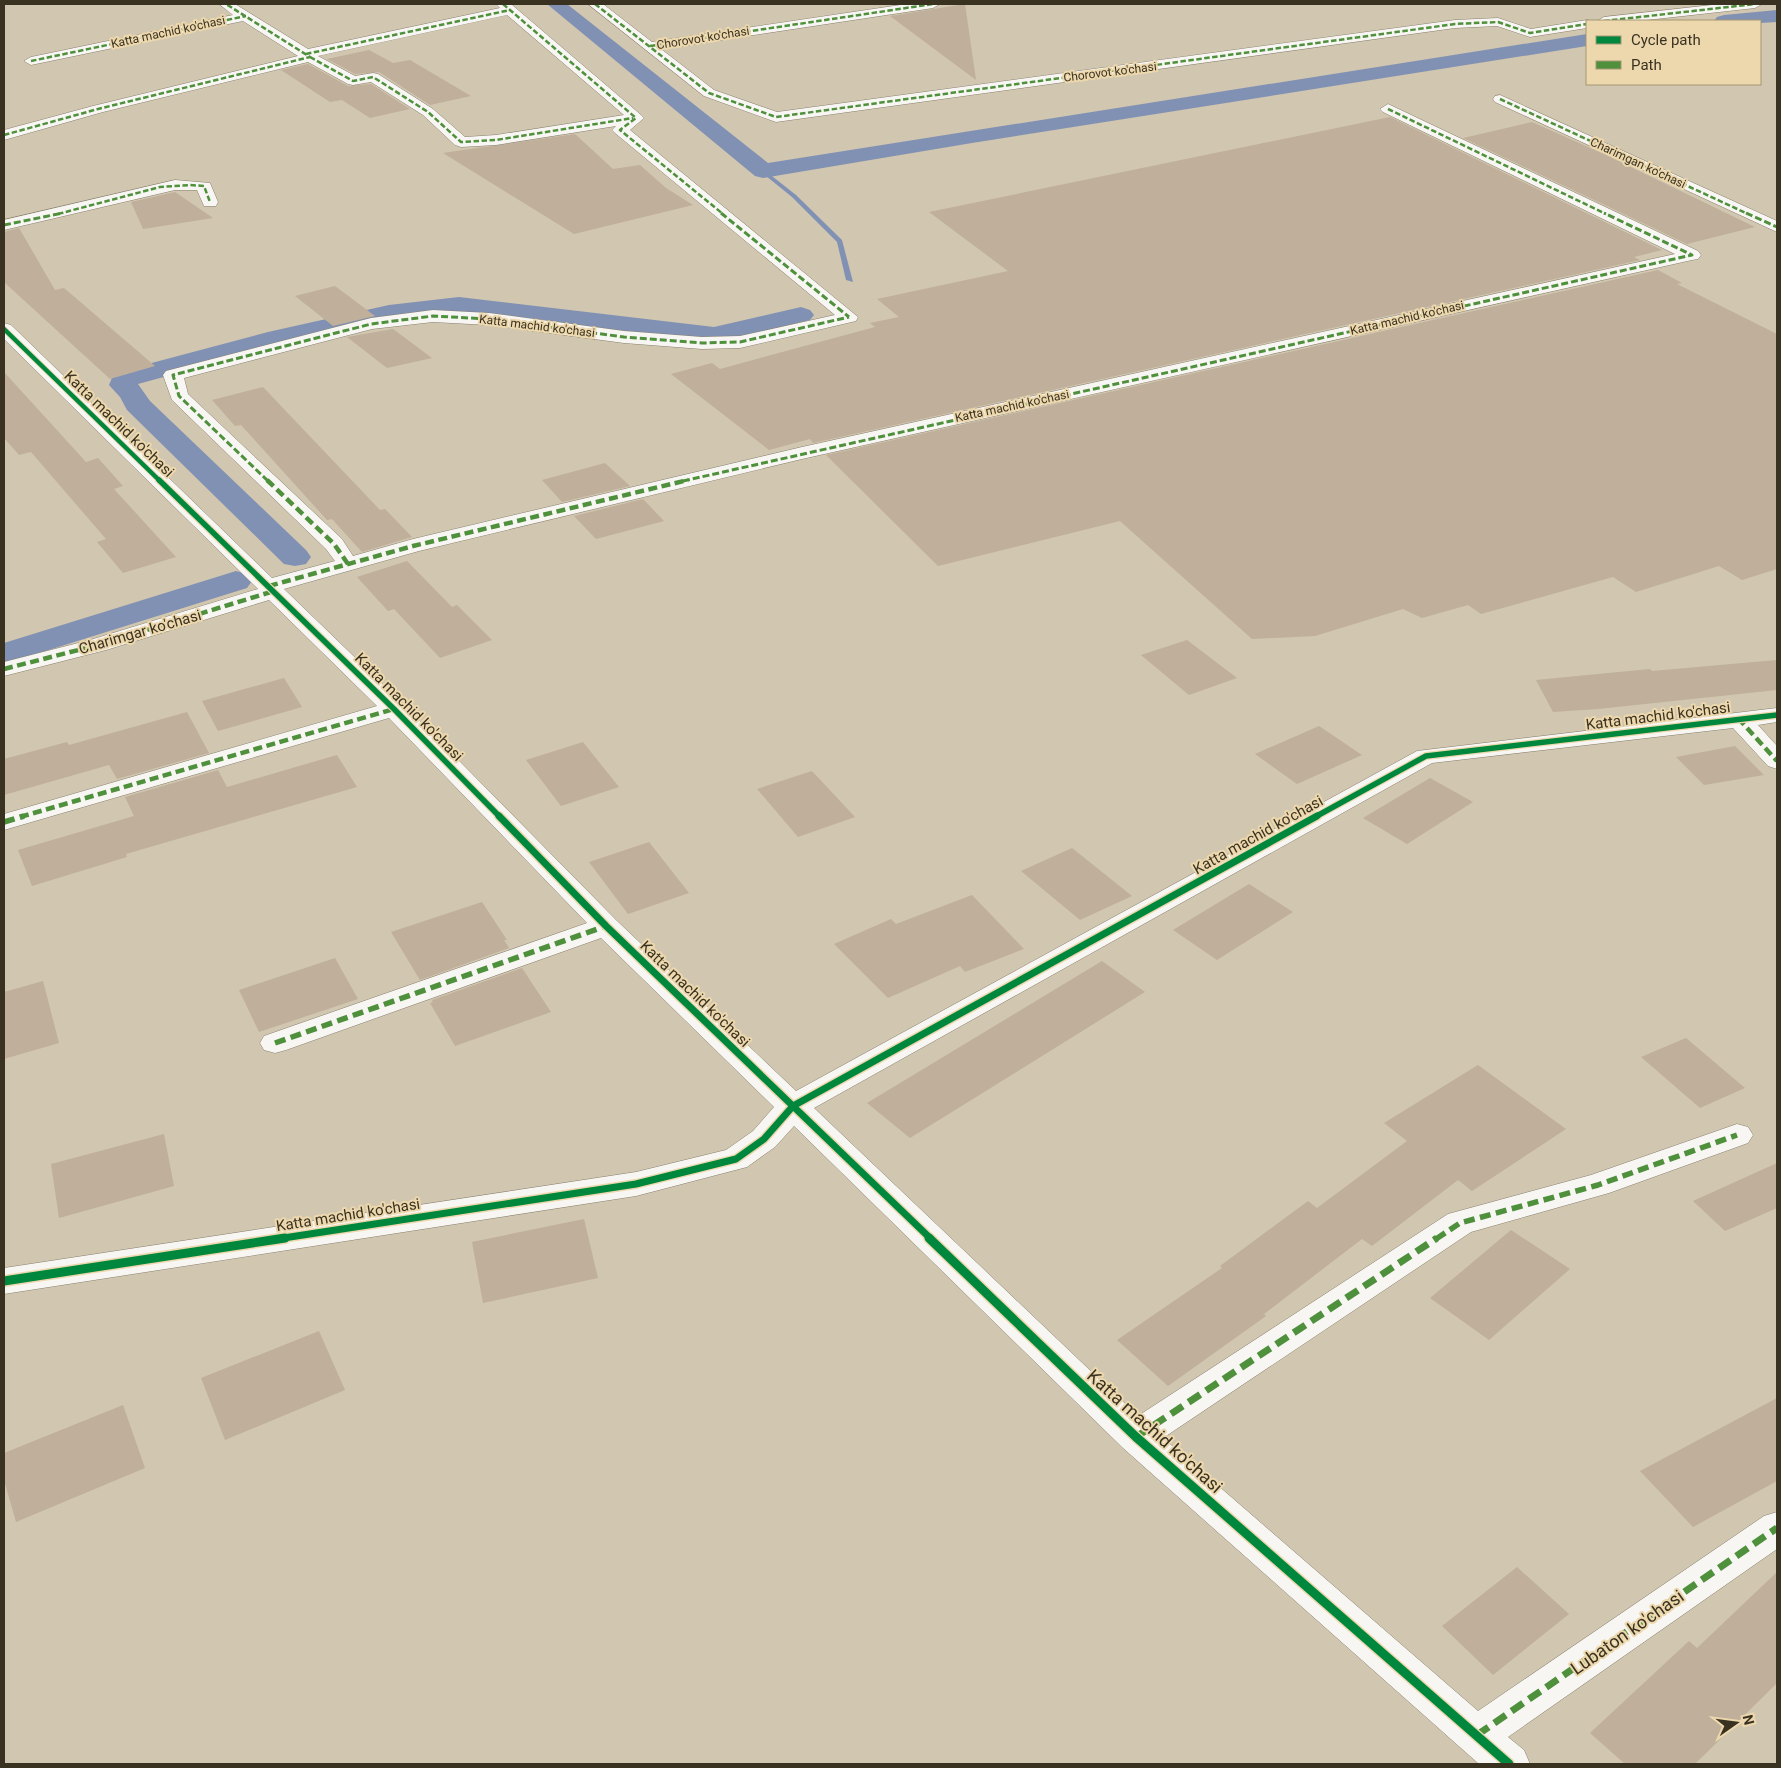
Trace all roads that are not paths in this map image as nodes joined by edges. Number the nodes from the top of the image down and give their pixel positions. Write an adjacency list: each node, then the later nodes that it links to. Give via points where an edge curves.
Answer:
1 (226, 4): 6 (street, Katta machid ko'chasi)
2 (595, 4): 9 (street, Chorovot ko'chasi)
3 (933, 4): 9 (street, Chorovot ko'chasi)
4 (1755, 4): 7 (street)
5 (506, 7): 10 (street); 14 (street)
6 (246, 16): 10 (street, Katta machid ko'chasi); 11 (street, Katta machid ko'chasi)
7 (1613, 20)
8 (1586, 24): 9 (street, Chorovot ko'chasi, via 1530,33 1498,22 1478,21 776,117 709,93)
9 (650, 46)
10 (308, 55): 14 (street, Katta machid ko'chasi, via 353,81 373,77 428,112 460,142 496,140); 15 (street)
11 (31, 61)
12 (1500, 99): 18 (street, Charimgan ko'chasi)
13 (1388, 108): 20 (street, Katta machid ko'chasi, via 1692,255 802,452)
14 (636, 118): 20 (street, Katta machid ko'chasi, via 620,130 849,317 740,342 702,343 624,337 489,319 433,316 371,324 173,375 179,396 334,544)
15 (4, 135)
16 (210, 202): 17 (street, via 204,186 162,187)
17 (4, 225)
18 (1777, 227)
19 (4, 329): 21 (street, Katta machid ko'chasi)
20 (348, 564): 21 (street, Katta machid ko'chasi)
21 (272, 589): 22 (street, Charimgar ko'chasi, via 98,645); 23 (street, Katta machid ko'chasi)
22 (4, 669)
23 (394, 709): 27 (street, Katta machid ko'chasi); 28 (street, Katta machid ko'chasi)
24 (1777, 716): 25 (street, Katta machid ko'chasi)
25 (1738, 718): 26 (street); 30 (street, Katta machid ko'chasi, via 1426,756)
26 (1777, 761)
27 (4, 822)
28 (606, 926): 29 (street); 30 (street, Katta machid ko'chasi)
29 (275, 1043)
30 (793, 1106): 32 (street, Katta machid ko'chasi, via 764,1139 736,1159 636,1184); 33 (street, Katta machid ko'chasi)
31 (1737, 1134): 33 (street, via 1598,1185 1460,1223)
32 (4, 1281)
33 (1136, 1437): 35 (street, Katta machid ko'chasi)
34 (1777, 1528): 35 (street, Lubaton ko'chasi)
35 (1477, 1735): 36 (street, Katta machid ko'chasi)
36 (1509, 1764)

